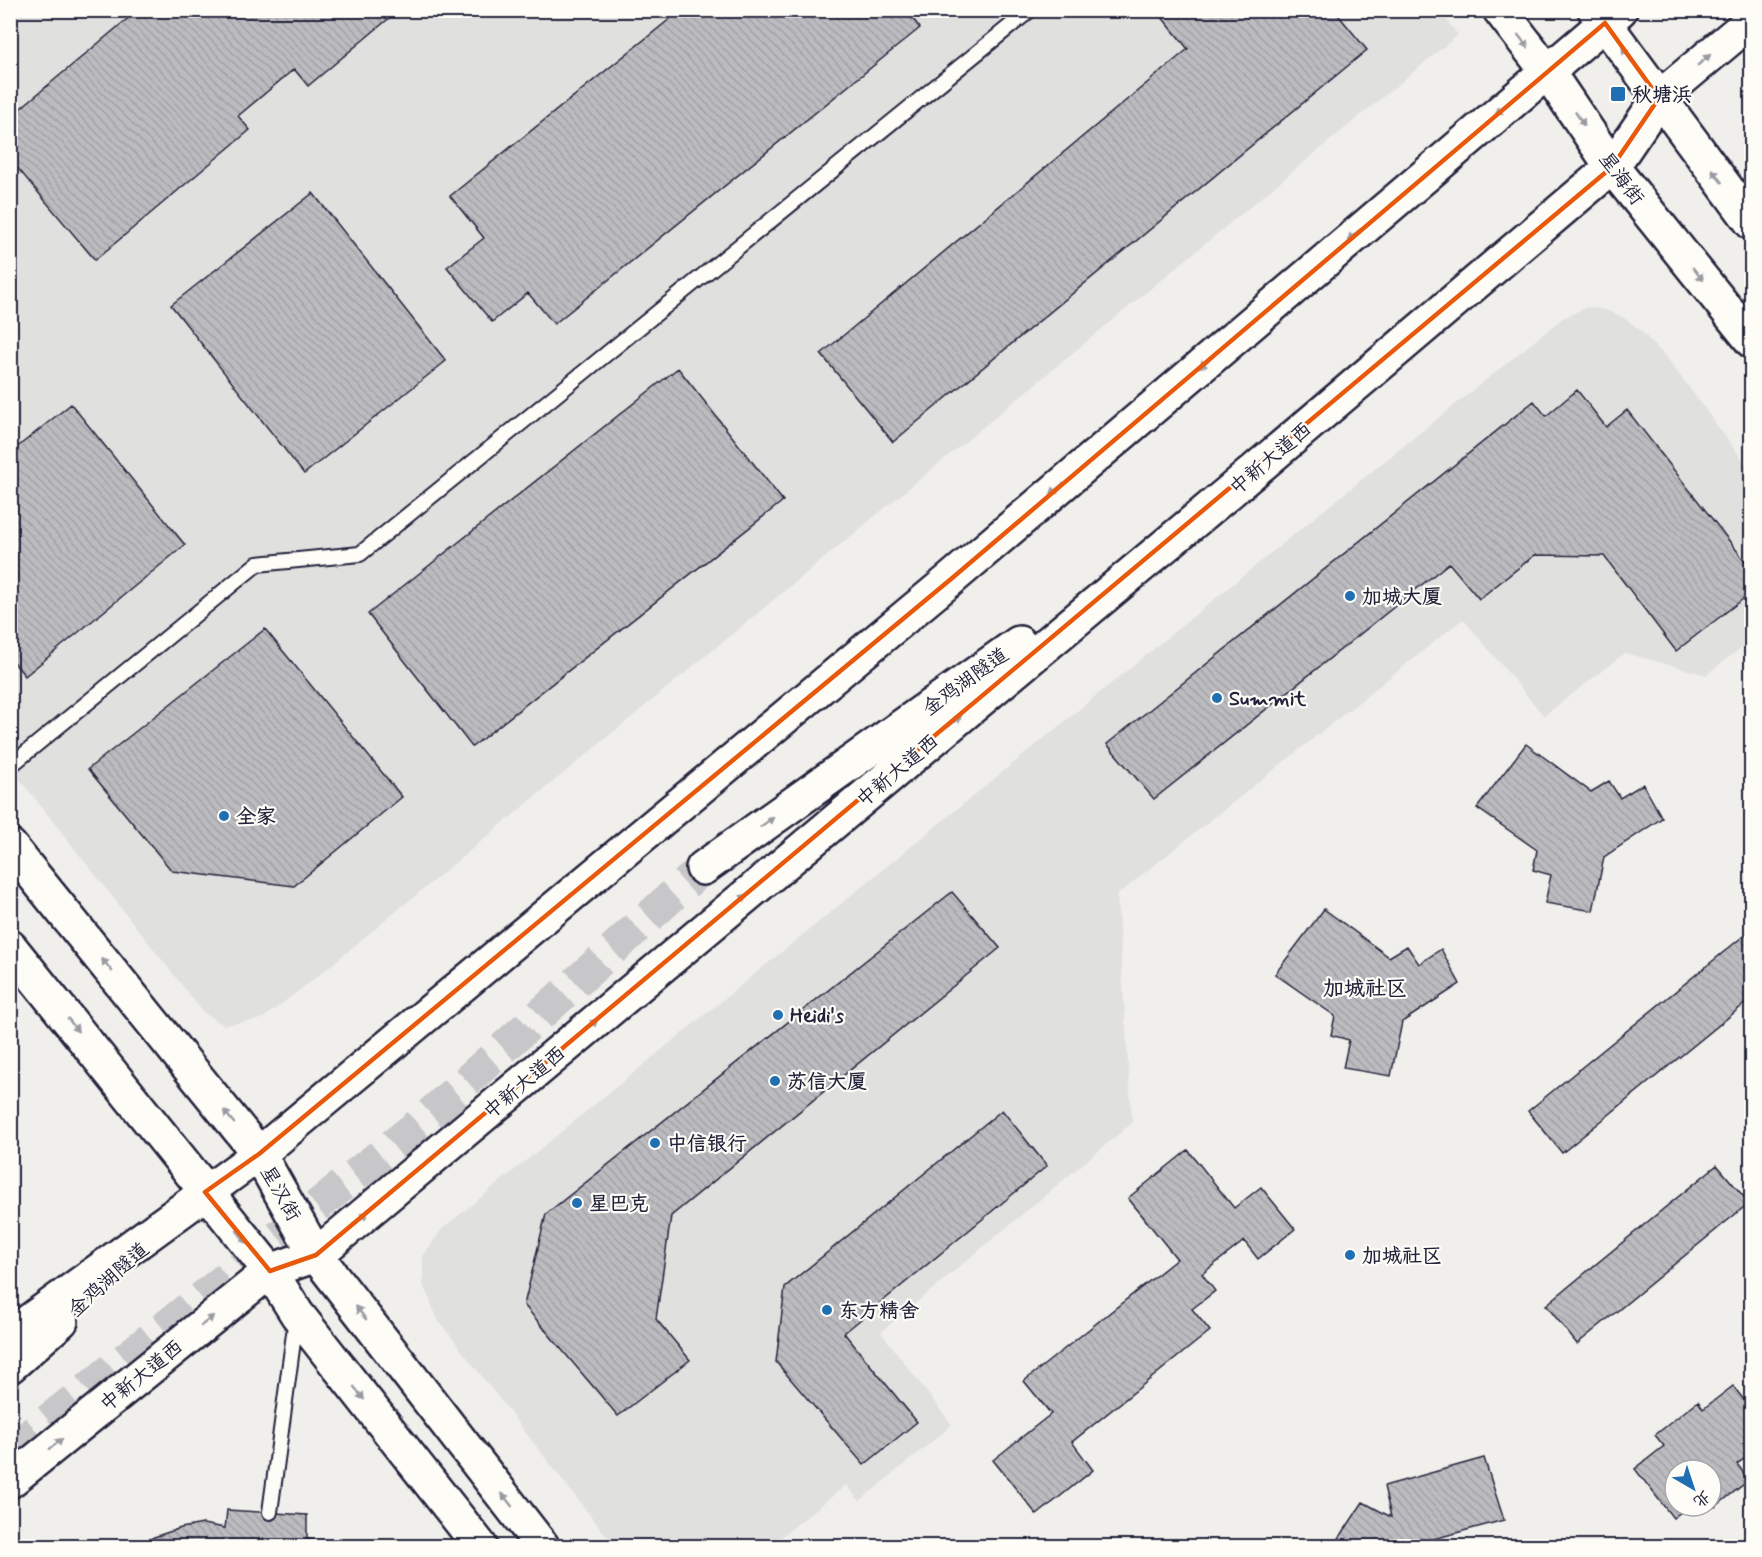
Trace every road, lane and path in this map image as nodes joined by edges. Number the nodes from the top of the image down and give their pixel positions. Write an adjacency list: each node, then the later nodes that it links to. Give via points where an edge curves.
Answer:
1 (1030, 10): 11 (lane, via 360,554 257,564)
2 (1500, 10): 5 (main road, 星海街, one-way to 5)
3 (1607, 15): 5 (main road); 6 (main road, one-way to 3)
4 (1752, 20): 6 (main road, 中新大道西, one-way to 4)
5 (1547, 71): 7 (main road, 星海街, one-way to 7); 15 (main road, one-way to 15, via 951,579)
6 (1659, 98): 7 (main road, 中新大道西); 8 (main road, one-way to 6)
7 (1612, 166): 9 (main road, 星海街, one-way to 9); 10 (main road, 中新大道西)
8 (1752, 223)
9 (1752, 341)
10 (1228, 493): 13 (main road, 金鸡湖隧道, one-way to 10); 17 (main road, 中新大道西, one-way to 10)
11 (10, 766)
12 (10, 846): 15 (main road, 星汉街, one-way to 12)
13 (703, 868)
14 (10, 947): 16 (main road, one-way to 16)
15 (259, 1154): 16 (main road); 17 (main road, 星汉街)
16 (205, 1192): 18 (main road, one-way to 18); 20 (main road); 21 (main road, 金鸡湖隧道)
17 (316, 1255): 18 (main road, 中新大道西); 25 (main road, 星汉街, one-way to 17)
18 (270, 1271): 19 (main road); 22 (main road, 中新大道西, one-way to 18)
19 (297, 1314): 23 (lane); 24 (main road, one-way to 24)
20 (10, 1335)
21 (10, 1366)
22 (10, 1481)
23 (270, 1512)
24 (480, 1546)
25 (543, 1546)

